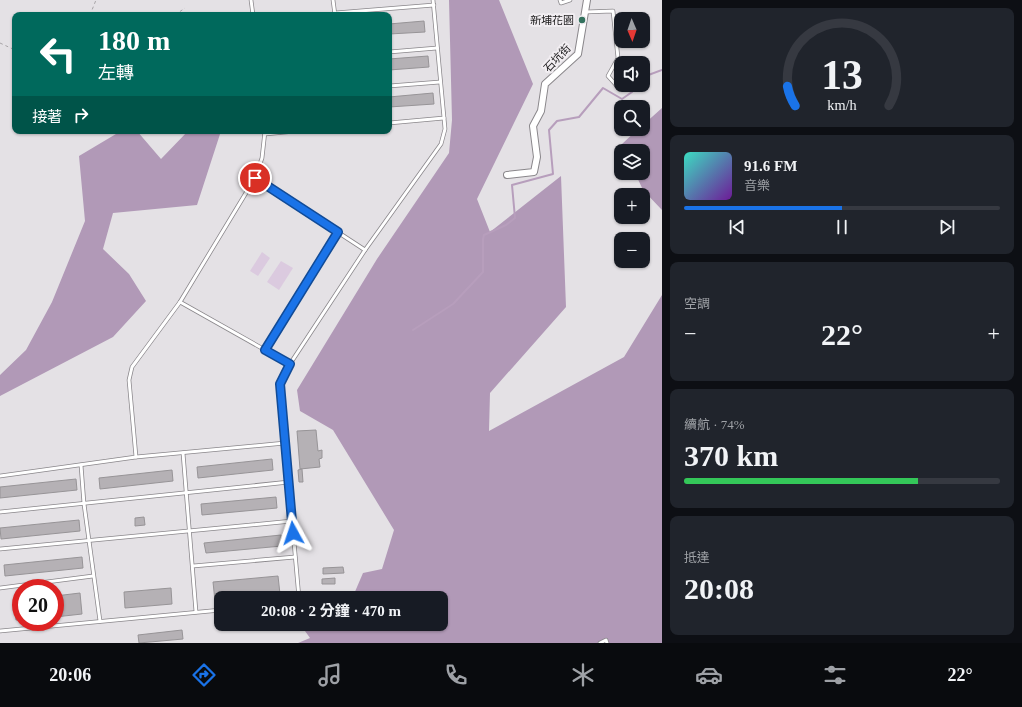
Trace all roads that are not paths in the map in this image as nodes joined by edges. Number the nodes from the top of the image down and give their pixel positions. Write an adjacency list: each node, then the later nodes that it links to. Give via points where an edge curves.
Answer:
1 (251, 0): 8 (lane)
2 (333, 0): 9 (lane)
3 (433, 0): 7 (lane)
4 (560, 0): 5 (lane, via 561,3)
5 (570, 0)
6 (587, 0): 11 (street, 石坑街)
7 (434, 5): 10 (lane); 12 (lane)
8 (253, 12)
9 (335, 12)
10 (357, 12)
11 (586, 12): 14 (lane, via 613,11); 22 (street, 石坑街, via 578,54 545,84 541,111 533,126 536,157 534,172)
12 (437, 48): 13 (lane); 16 (lane)
13 (392, 52)
14 (618, 56)
15 (614, 65): 17 (lane, via 608,76)
16 (440, 82): 18 (lane); 19 (lane)
17 (614, 83)
18 (392, 86)
19 (444, 118): 20 (lane); 25 (lane, via 445,129 440,144)
20 (392, 123)
21 (265, 134): 23 (lane, via 262,158)
22 (507, 176)
23 (255, 178): 24 (lane); 26 (lane)
24 (338, 232): 25 (lane); 27 (lane)
25 (365, 250): 28 (lane)
26 (180, 302): 27 (lane); 31 (lane, via 132,367 129,380)
27 (265, 350): 28 (lane)
28 (290, 364): 29 (lane, via 280,384)
29 (285, 443): 30 (lane); 34 (lane)
30 (183, 453): 31 (lane); 35 (lane)
31 (136, 457): 32 (lane)
32 (81, 465): 33 (lane); 36 (lane)
33 (0, 476)
34 (289, 482): 35 (lane); 38 (lane)
35 (187, 493): 36 (lane); 39 (lane)
36 (84, 504): 37 (lane); 40 (lane)
37 (0, 512)
38 (292, 521): 39 (lane); 42 (lane)
39 (191, 531): 40 (lane); 43 (lane)
40 (89, 541): 41 (lane); 44 (lane)
41 (0, 549)
42 (296, 557): 43 (lane); 46 (lane)
43 (193, 566): 48 (lane)
44 (93, 576): 45 (lane); 49 (lane)
45 (0, 588)
46 (298, 591)
47 (214, 611): 48 (lane)
48 (196, 612): 49 (lane)
49 (100, 621): 50 (lane)
50 (0, 631)
51 (600, 643): 52 (lane, via 606,640)
52 (607, 643)

